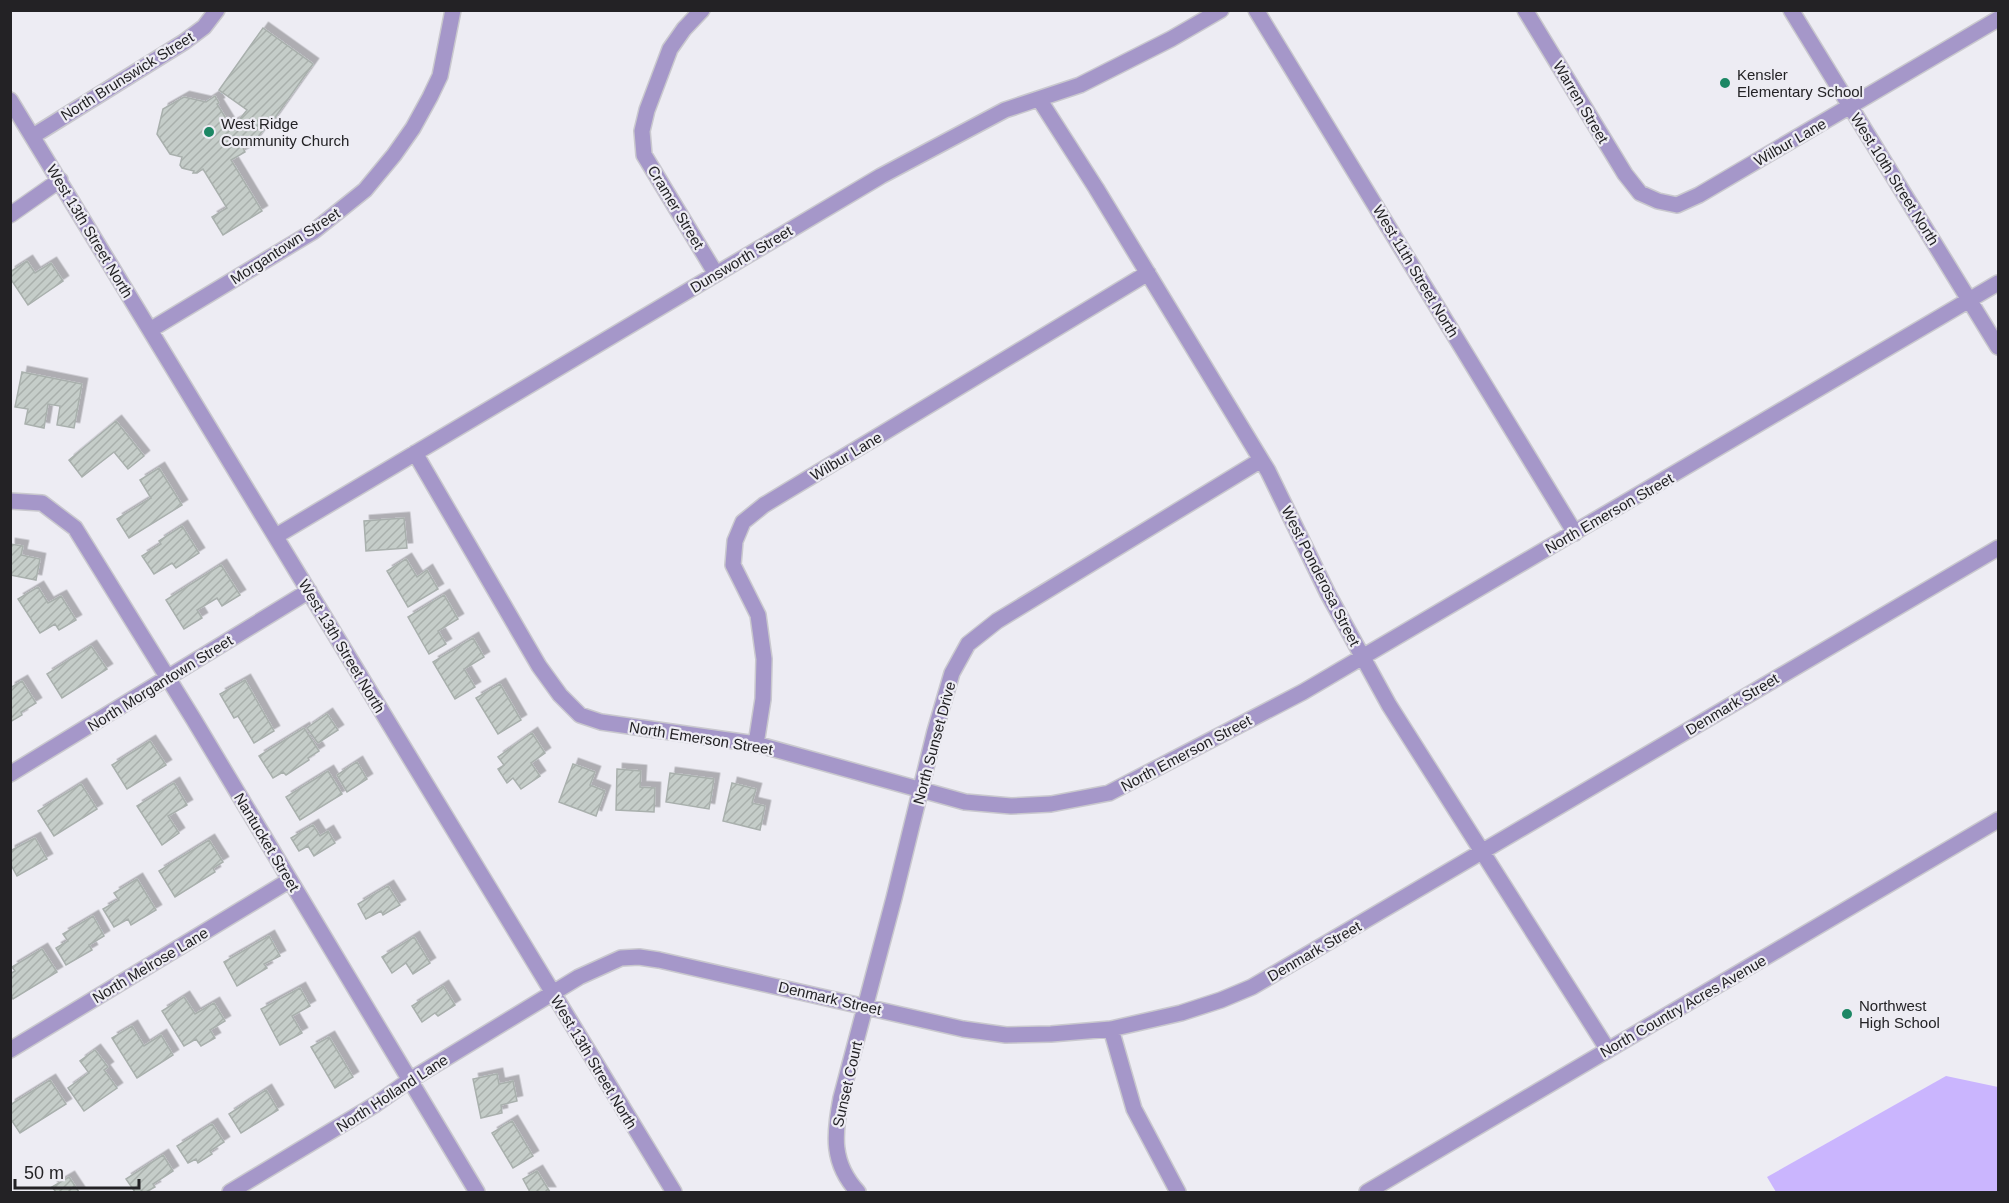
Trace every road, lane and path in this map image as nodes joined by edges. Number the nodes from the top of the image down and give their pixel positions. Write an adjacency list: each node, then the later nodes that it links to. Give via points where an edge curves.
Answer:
1 (217, 10): 12 (street, North Brunswick Street, via 204,27 184,42)
2 (453, 10): 20 (street, Morgantown Street, via 440,76 430,97 413,128 365,190 314,231)
3 (702, 10): 17 (street, Cramer Street, via 670,49 642,131 644,155)
4 (1221, 10): 9 (street, Dunsworth Street, via 1080,85)
5 (1256, 10): 25 (street, West 11th Street North)
6 (1526, 10): 14 (street, Warren Street)
7 (1791, 10): 11 (street, West 10th Street North)
8 (1998, 19): 11 (street, Wilbur Lane)
9 (1039, 99): 16 (street, West Ponderosa Street); 17 (street, Dunsworth Street, via 1005,110 881,176)
10 (10, 100): 12 (street, West 13th Street North)
11 (1850, 107): 14 (street, Wilbur Lane, via 1677,205); 19 (street, West 10th Street North)
12 (33, 136): 13 (street, West 13th Street North)
13 (60, 180): 15 (street); 20 (street, West 13th Street North)
14 (1640, 193)
15 (10, 215)
16 (1148, 273): 23 (street, West Ponderosa Street); 31 (street, Wilbur Lane, via 742,522 733,565 758,615 764,659)
17 (716, 274): 22 (street, Dunsworth Street)
18 (1998, 283): 19 (street, North Emerson Street)
19 (1970, 300): 21 (street, West 10th Street North); 25 (street, North Emerson Street)
20 (150, 330): 26 (street, West 13th Street North)
21 (1998, 347)
22 (415, 453): 26 (street, Dunsworth Street); 31 (street, North Emerson Street, via 539,666 579,714 600,722)
23 (1261, 460): 29 (street, West Ponderosa Street); 33 (street, North Sunset Drive, via 996,621 968,644 952,673)
24 (10, 501): 30 (street, Nantucket Street, via 42,503 75,528)
25 (1575, 533): 29 (street, North Emerson Street)
26 (276, 536): 28 (street, West 13th Street North)
27 (1998, 548): 35 (street, Denmark Street)
28 (309, 591): 30 (street, North Morgantown Street); 37 (street, West 13th Street North)
29 (1362, 657): 33 (street, North Emerson Street, via 1109,794 1011,806); 35 (street, West Ponderosa Street)
30 (168, 678): 32 (street, North Morgantown Street); 36 (street, Nantucket Street)
31 (756, 744): 33 (street, North Emerson Street)
32 (10, 774)
33 (921, 791): 38 (street, North Sunset Drive)
34 (1998, 820): 41 (street, North Country Acres Avenue)
35 (1482, 852): 39 (street, Denmark Street, via 1252,987 1181,1013); 41 (street, West Ponderosa Street)
36 (290, 880): 40 (street, North Melrose Lane); 42 (street, Nantucket Street)
37 (553, 993): 38 (street, Denmark Street, via 621,958 639,957); 42 (street, North Holland Lane); 45 (street, West 13th Street North)
38 (866, 1007): 39 (street, Denmark Street, via 1006,1035); 46 (street, Sunset Court, via 835,1128 835,1148 848,1181)
39 (1111, 1029): 47 (street, via 1134,1109)
40 (10, 1050)
41 (1608, 1050): 48 (street, North Country Acres Avenue)
42 (410, 1080): 43 (street, North Holland Lane); 44 (street, Nantucket Street)
43 (231, 1192)
44 (477, 1192)
45 (674, 1192)
46 (858, 1192)
47 (1178, 1192)
48 (1367, 1192)

